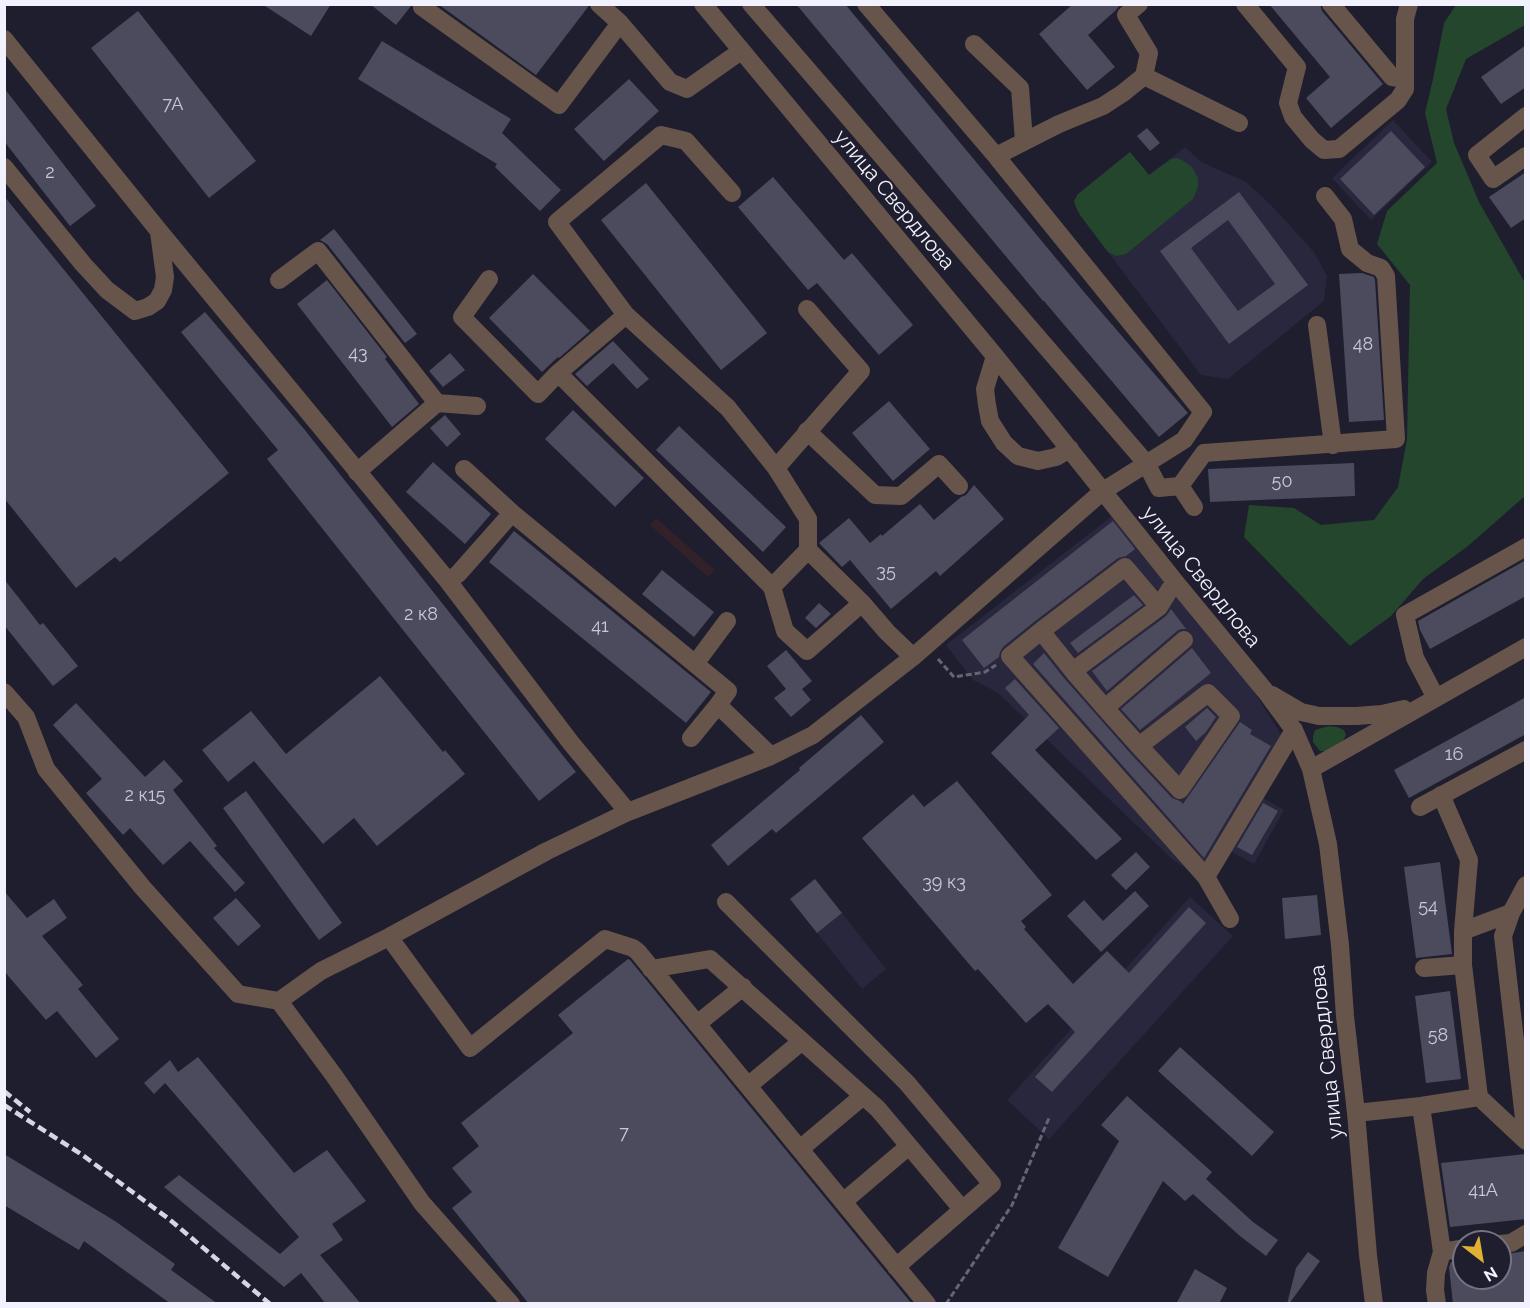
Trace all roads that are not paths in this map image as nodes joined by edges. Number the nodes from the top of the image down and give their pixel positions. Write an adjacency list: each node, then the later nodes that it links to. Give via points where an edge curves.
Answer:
1 (422, 4): 10 (street, via 559,105)
2 (599, 4): 10 (street)
3 (703, 4): 13 (street, улица Свердлова)
4 (751, 4): 37 (street)
5 (866, 4): 19 (street)
6 (1139, 4): 14 (street, via 1126,15 1149,53)
7 (1245, 4): 15 (street, via 1297,67 1288,103 1293,117 1324,150 1339,149 1398,100 1405,89)
8 (1331, 4): 15 (street, via 1392,77)
9 (1409, 4): 15 (street, via 1405,19)
10 (620, 23): 13 (street, via 670,82 687,89)
11 (4, 39): 24 (street)
12 (974, 44): 18 (street, via 1020,88)
13 (741, 51): 30 (street, улица Свердлова)
14 (1144, 76): 17 (street); 18 (street, via 1103,106)
15 (1405, 79)
16 (1526, 116): 20 (street, via 1477,155 1493,178)
17 (1239, 123)
18 (1024, 141): 19 (street)
19 (996, 156): 37 (street, via 1203,412 1184,440)
20 (1526, 156)
21 (4, 167): 24 (street, via 83,264 107,290 135,311 157,301 163,290)
22 (732, 193): 28 (street, via 686,141 661,135 556,222)
23 (1325, 196): 35 (street, via 1350,224 1350,249 1367,263 1381,267 1386,276 1396,439)
24 (159, 231): 40 (street)
25 (489, 279): 31 (street, via 462,317 538,394)
26 (279, 280): 32 (street, via 318,251)
27 (807, 309): 34 (street, via 861,371)
28 (626, 315): 31 (street); 38 (street, via 728,408)
29 (1317, 325): 35 (street)
30 (995, 356): 36 (street, улица Свердлова); 36 (street, via 985,389 990,421 1004,443 1018,456 1038,461)
31 (558, 373): 50 (street)
32 (437, 403): 33 (street); 40 (street)
33 (477, 406)
34 (807, 431): 38 (street); 41 (street, via 875,495 901,496 939,464)
35 (1333, 445): 42 (street, via 1204,453)
36 (1070, 449): 43 (street, улица Свердлова)
37 (1146, 463): 42 (street, via 1159,488); 43 (street)
38 (776, 468): 47 (street, via 808,519)
39 (464, 469): 45 (street)
40 (357, 472): 48 (street)
41 (959, 486)
42 (1180, 486): 44 (street)
43 (1103, 491): 49 (street, улица Свердлова); 57 (street)
44 (1194, 507)
45 (512, 513): 48 (street); 58 (street)
46 (1526, 547): 62 (street, via 1405,615)
47 (808, 550): 50 (street); 51 (street)
48 (448, 582): 73 (street)
49 (1177, 584): 52 (street); 61 (street, улица Свердлова)
50 (772, 587): 51 (street, via 785,632 807,651)
51 (862, 603): 57 (street, via 887,632)
52 (1159, 607): 54 (street, via 1125,567); 59 (street)
53 (727, 621): 58 (street)
54 (1041, 631): 59 (street); 74 (street, via 1010,656)
55 (1184, 640): 64 (street)
56 (1526, 647): 62 (street)
57 (920, 651): 69 (street, via 813,735)
58 (695, 664): 63 (street, via 728,691)
59 (1073, 671): 64 (street)
60 (4, 692): 85 (street, via 26,717 46,770 143,888 238,994)
61 (1266, 692): 62 (street, via 1301,712 1318,716 1382,714); 65 (street, улица Свердлова)
62 (1430, 701): 70 (street)
63 (718, 705): 66 (street); 69 (street)
64 (1105, 708): 67 (street)
65 (1294, 729): 70 (street, улица Свердлова); 74 (street)
66 (691, 738)
67 (1139, 746): 67 (street, via 1208,693 1231,716 1180,790)
68 (1526, 750): 71 (street)
69 (771, 756): 73 (street, via 740,778)
70 (1311, 769): 92 (street, улица Свердлова, via 1328,844)
71 (1441, 795): 72 (street); 79 (street, via 1469,860)
72 (1420, 807)
73 (628, 812): 80 (street)
74 (1206, 877): 78 (street)
75 (1526, 885): 77 (street)
76 (726, 902): 98 (street, via 907,1083 992,1184)
77 (1511, 913): 79 (street); 93 (street, via 1503,936)
78 (1230, 919)
79 (1463, 932): 81 (street)
80 (389, 937): 83 (street, via 470,1048 605,939 633,948); 85 (street, via 321,971)
81 (1462, 965): 82 (street); 90 (street)
82 (1424, 968)
83 (651, 969): 84 (street, via 710,959); 86 (street)
84 (743, 987): 86 (street); 87 (street)
85 (279, 1001): 104 (street, via 422,1203)
86 (696, 1024): 88 (street)
87 (802, 1041): 88 (street); 89 (street)
88 (748, 1086): 96 (street)
89 (863, 1096): 95 (street); 96 (street)
90 (1479, 1098): 91 (street); 94 (street)
91 (1421, 1106): 92 (street); 102 (street)
92 (1356, 1113): 106 (street, улица Свердлова)
93 (1526, 1136)
94 (1526, 1141)
95 (909, 1146): 97 (street); 98 (street)
96 (800, 1149): 97 (street)
97 (843, 1202): 103 (street)
98 (962, 1209): 103 (street)
99 (1526, 1234): 100 (street)
100 (1512, 1242)
101 (1452, 1250): 102 (street)
102 (1442, 1252): 107 (street, via 1436,1273)
103 (896, 1267): 105 (street)
104 (511, 1304)
105 (927, 1304)
106 (1374, 1304)
107 (1437, 1304)

